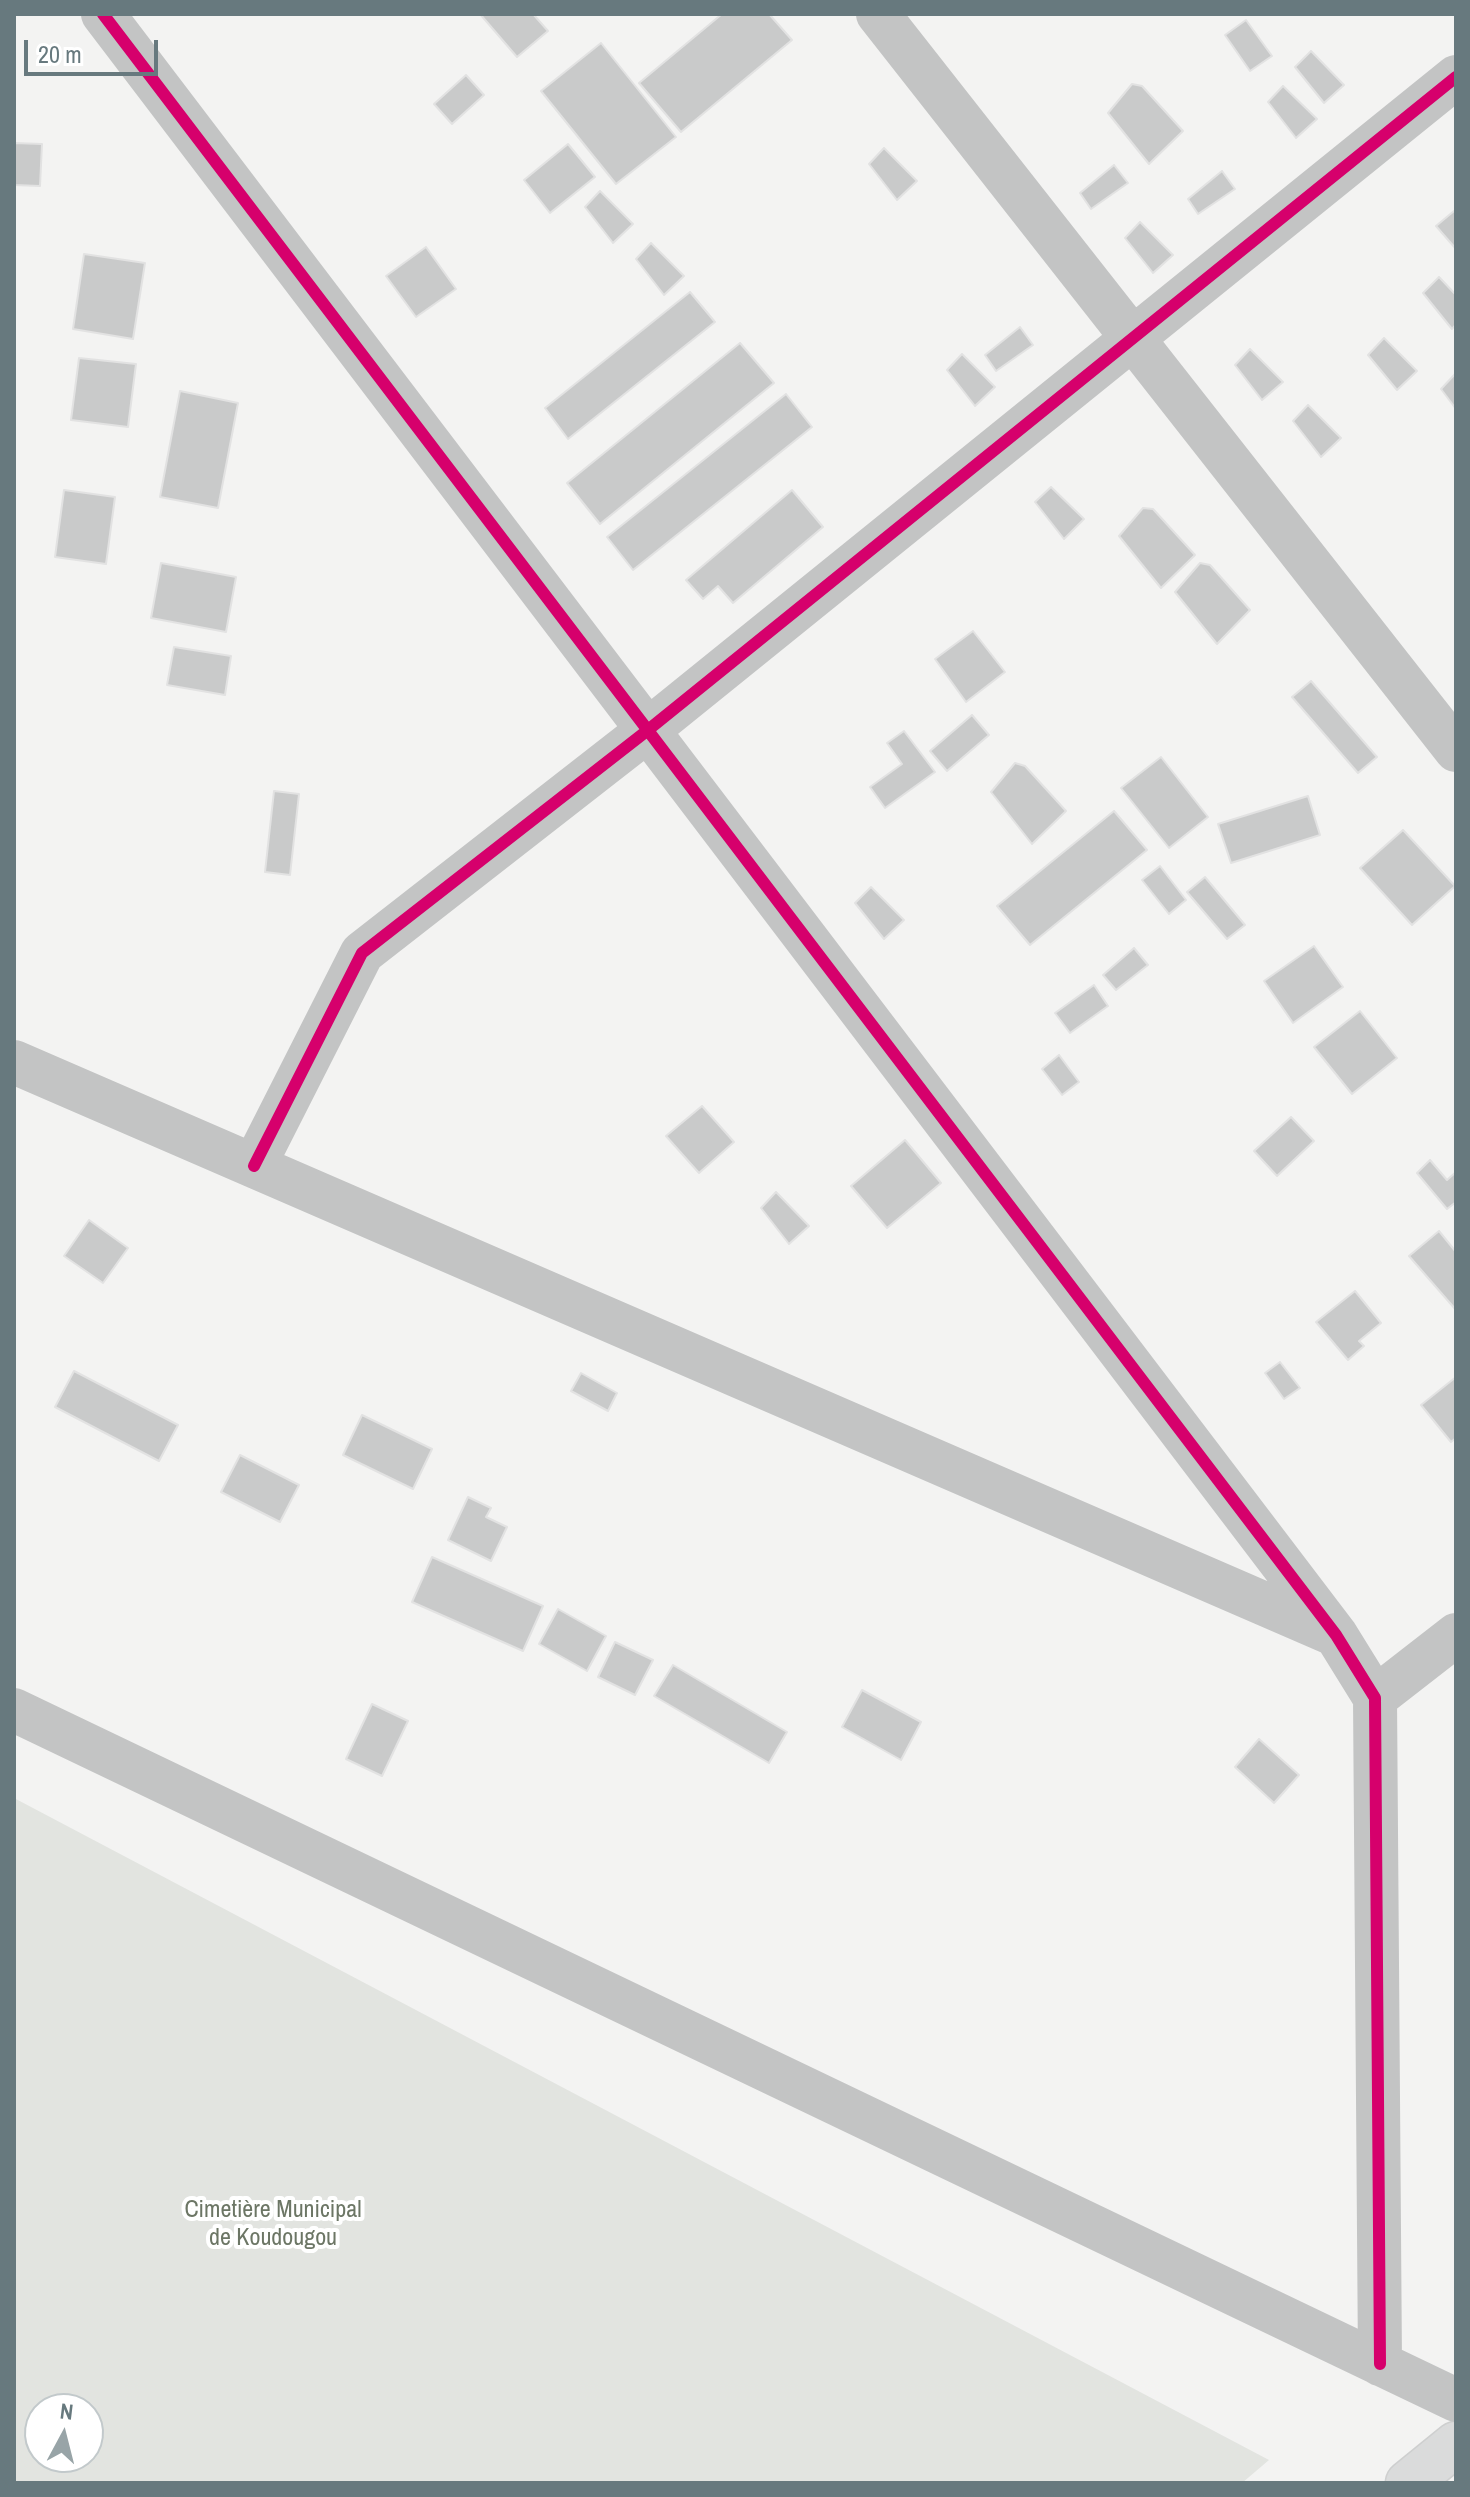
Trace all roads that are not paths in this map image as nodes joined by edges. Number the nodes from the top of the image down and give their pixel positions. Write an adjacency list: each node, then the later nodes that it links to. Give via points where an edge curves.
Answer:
1 (103, 14): 5 (street)
2 (878, 14): 4 (street)
3 (1456, 77): 4 (street)
4 (1133, 338): 5 (street); 6 (street)
5 (648, 730): 8 (street, via 362,953); 9 (street)
6 (1456, 750)
7 (14, 1062): 8 (street)
8 (254, 1166): 9 (street)
9 (1336, 1635): 11 (street)
10 (1456, 1635): 11 (street)
11 (1375, 1698): 13 (street)
12 (14, 1710): 13 (street)
13 (1380, 2364): 14 (street)
14 (1456, 2400)
15 (1456, 2444): 16 (main road)
16 (1408, 2483)

